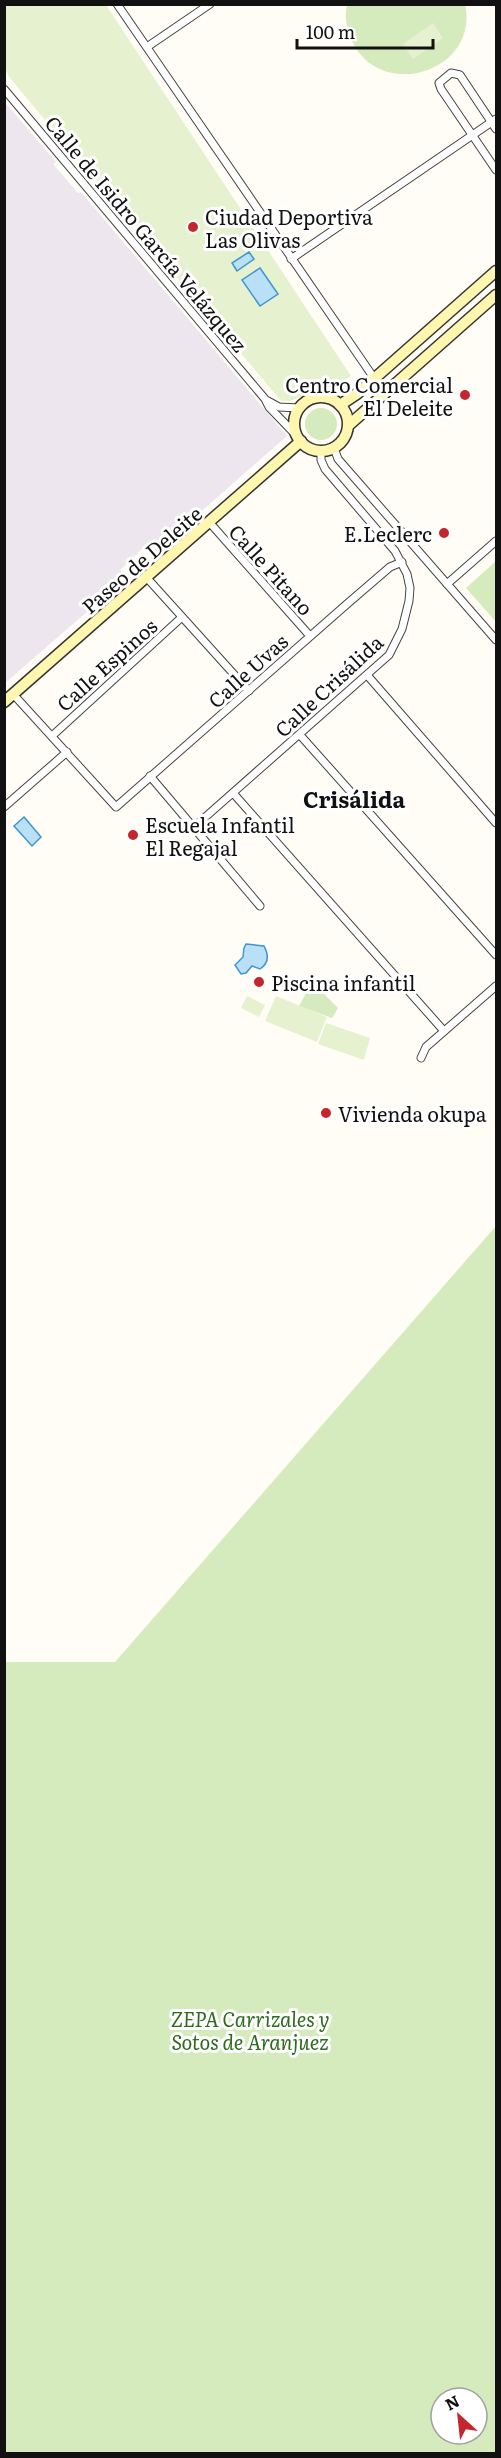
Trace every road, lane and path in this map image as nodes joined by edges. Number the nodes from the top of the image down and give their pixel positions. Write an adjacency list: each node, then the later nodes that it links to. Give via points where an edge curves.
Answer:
1 (117, 4): 3 (street)
2 (210, 4): 3 (street)
3 (147, 47): 9 (street)
4 (4, 89): 13 (street, Calle de Isidro García Velázquez)
5 (494, 120): 6 (street); 7 (street); 7 (street, via 460,75 451,73 442,78 441,89)
6 (496, 129)
7 (473, 135): 8 (street); 9 (street)
8 (496, 170)
9 (291, 259): 12 (street)
10 (496, 271): 12 (main road)
11 (496, 295): 16 (main road)
12 (374, 378): 14 (main road)
13 (265, 399): 15 (street, via 279,407); 17 (street, Calle de Isidro García Velázquez)
14 (340, 405): 15 (main road, via 315,398); 16 (main road)
15 (299, 408): 17 (main road, via 294,423)
16 (349, 425): 18 (main road, via 345,437)
17 (299, 439): 19 (main road, via 307,447); 20 (main road, Paseo de Deleite)
18 (334, 448): 19 (main road); 24 (street, via 338,459)
19 (321, 451): 22 (street, Calle Crisálida, via 325,469)
20 (210, 523): 23 (main road, Paseo de Deleite); 26 (street, Calle Pitano)
21 (496, 541): 24 (street)
22 (402, 562): 26 (street, Calle Uvas, via 390,567); 28 (street, Calle Crisálida, via 410,588 402,630 389,655)
23 (147, 578): 25 (street); 30 (main road, Paseo de Deleite)
24 (447, 584): 27 (street)
25 (182, 617): 29 (street); 32 (street, Calle Espinos)
26 (310, 636): 29 (street, Calle Uvas)
27 (496, 640)
28 (367, 675): 31 (street, Calle Crisálida); 37 (street)
29 (249, 691): 34 (street, Calle Uvas)
30 (9, 698): 32 (street)
31 (300, 735): 35 (street, Calle Crisálida); 40 (street)
32 (52, 736): 33 (street)
33 (67, 752): 34 (street, Calle Uvas, via 116,807); 36 (street)
34 (150, 776): 38 (street)
35 (233, 793): 38 (street, Calle Crisálida); 42 (street)
36 (4, 807)
37 (496, 823)
38 (194, 827): 39 (street)
39 (260, 906)
40 (496, 955)
41 (496, 986): 42 (street)
42 (444, 1031): 43 (street, via 426,1047)
43 (421, 1058)

